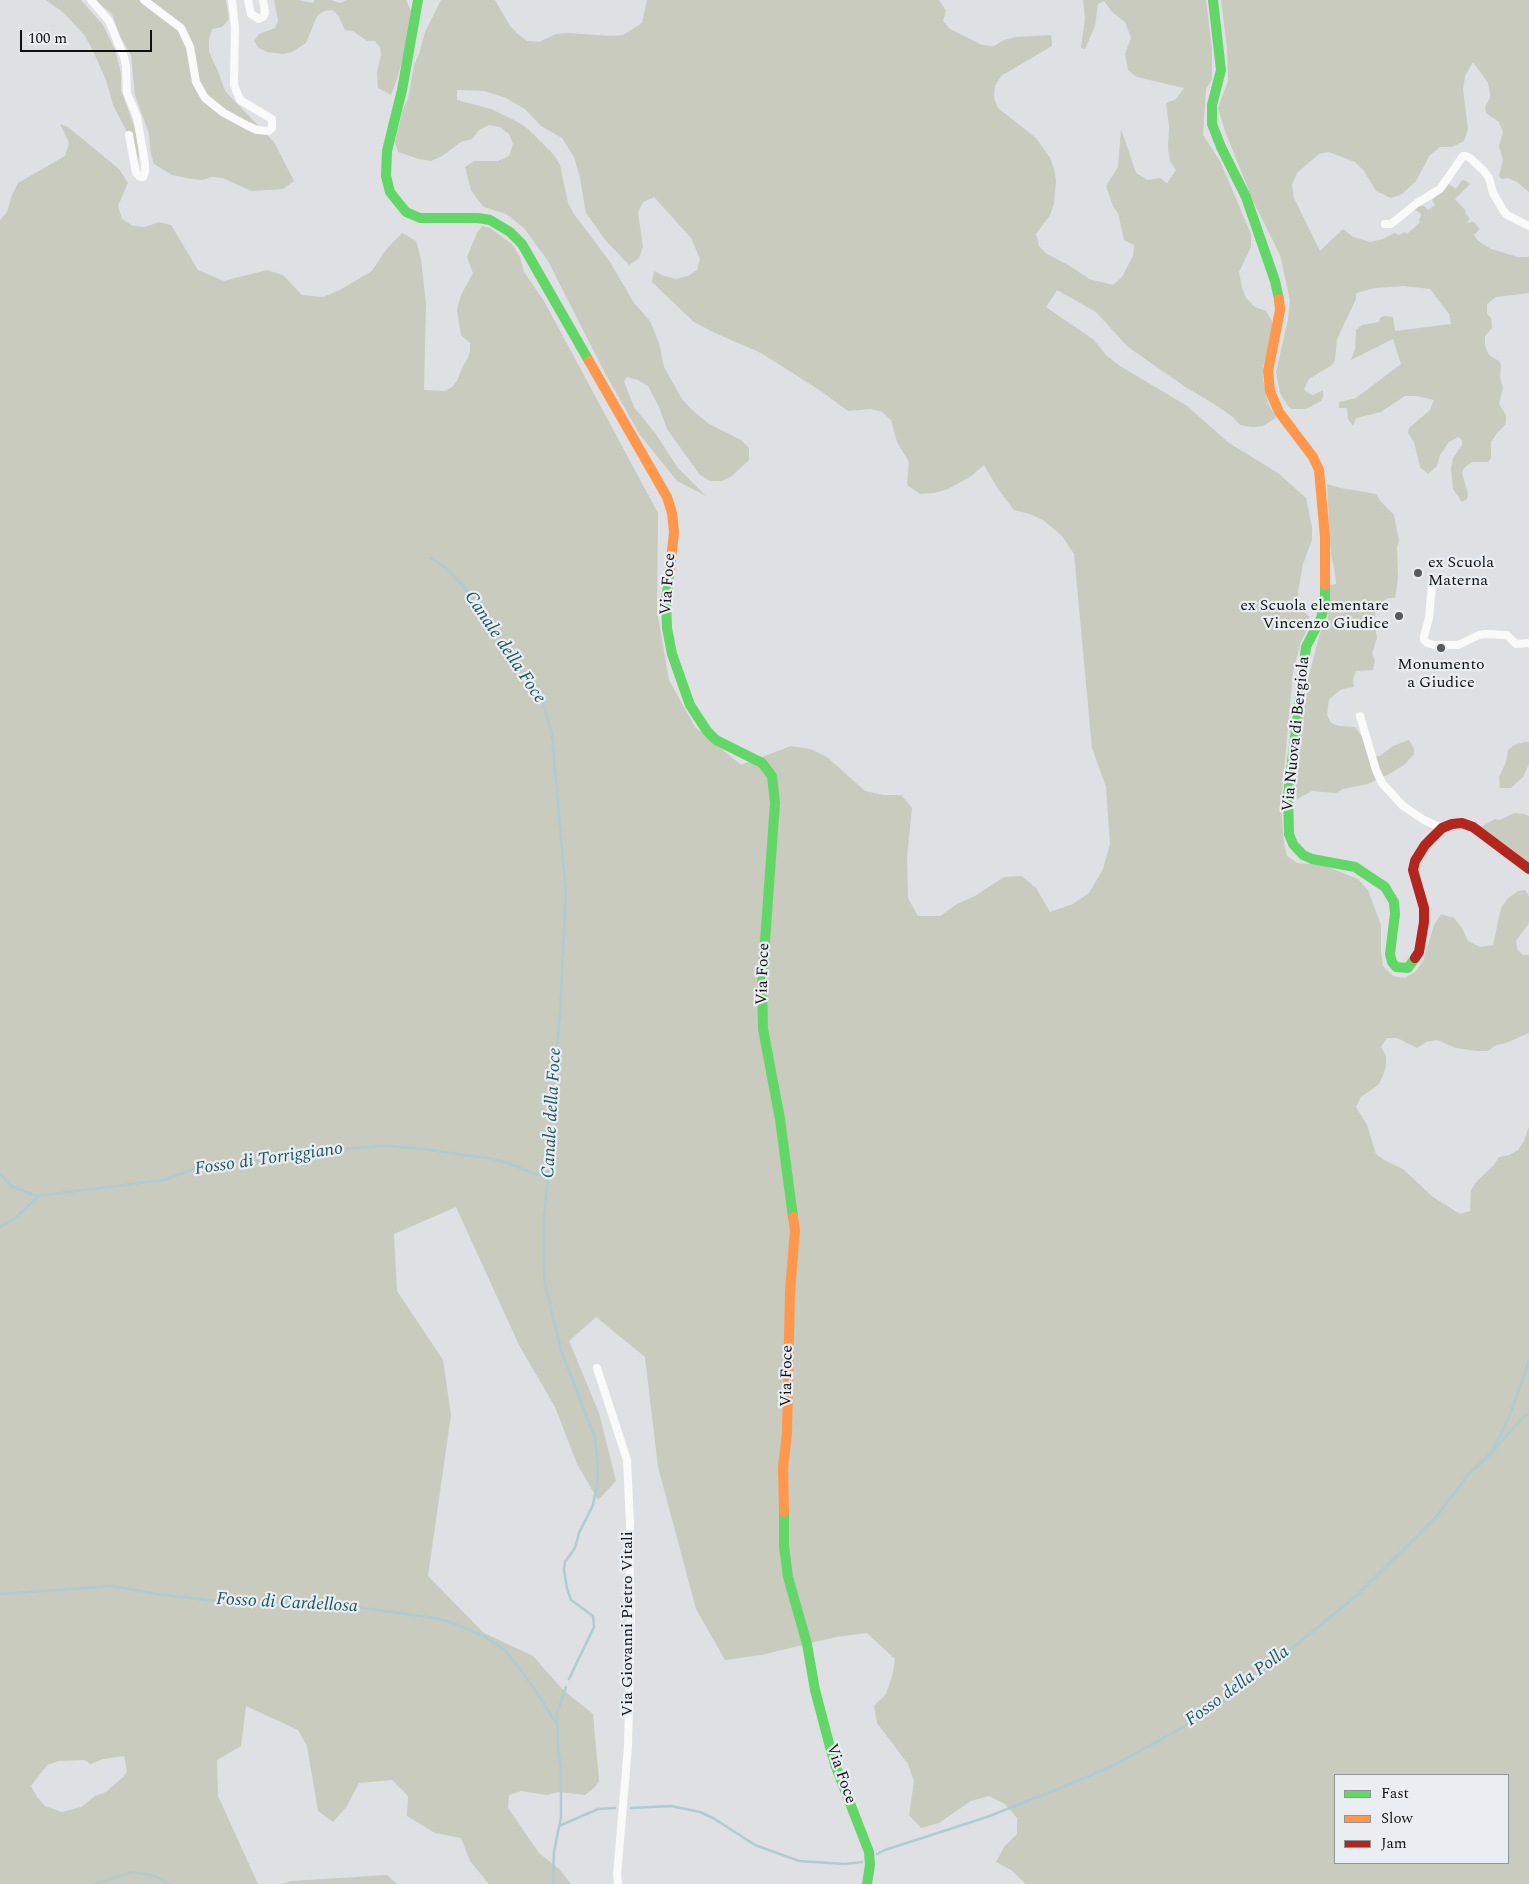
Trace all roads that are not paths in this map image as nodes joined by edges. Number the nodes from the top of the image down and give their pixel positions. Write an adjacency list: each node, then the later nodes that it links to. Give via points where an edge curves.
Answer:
1 (91, 0): 8 (street, via 109,21 124,57 127,93 137,117 145,164 143,176 136,173)
2 (144, 0): 3 (street, via 181,28 190,47 196,82 205,98 248,126 269,131 272,119 240,100 234,85)
3 (232, 0)
4 (248, 0): 5 (street, via 251,14 259,19 265,13)
5 (263, 0)
6 (418, 0): 18 (main road, Via Foce, via 387,151 386,176 392,195 406,212 420,218 490,220 510,232 532,259 667,497 674,532 666,600 667,628 672,654 690,705 716,740 762,763 772,776 775,803 766,903 762,1029 780,1119 795,1230 783,1468 784,1546 788,1577 805,1634 830,1747 869,1852)
7 (1213, 0): 14 (main road, Via Nuova di Bergiola, via 1221,70 1212,105 1212,124 1246,197 1279,296 1280,310 1268,371 1270,391 1279,412 1313,457 1322,489 1325,604 1306,647 1288,795 1289,834 1302,855 1355,867 1385,887 1394,902 1392,962 1396,967 1408,968 1419,952 1424,922 1415,861)
8 (129, 135)
9 (1385, 224): 10 (street, via 1391,224 1440,189 1463,156 1470,158 1489,178 1493,193 1507,215)
10 (1529, 226)
11 (1432, 584): 12 (street, via 1424,636 1427,643 1434,646 1458,645 1486,634 1507,635 1516,644)
12 (1529, 643)
13 (1360, 716): 14 (street, via 1382,783 1404,806)
14 (1442, 828): 15 (main road, via 1462,822 1473,827)
15 (1529, 869)
16 (597, 1368): 17 (street, Via Giovanni Pietro Vitali, via 627,1460 630,1523 628,1746)
17 (618, 1884)
18 (867, 1884)

